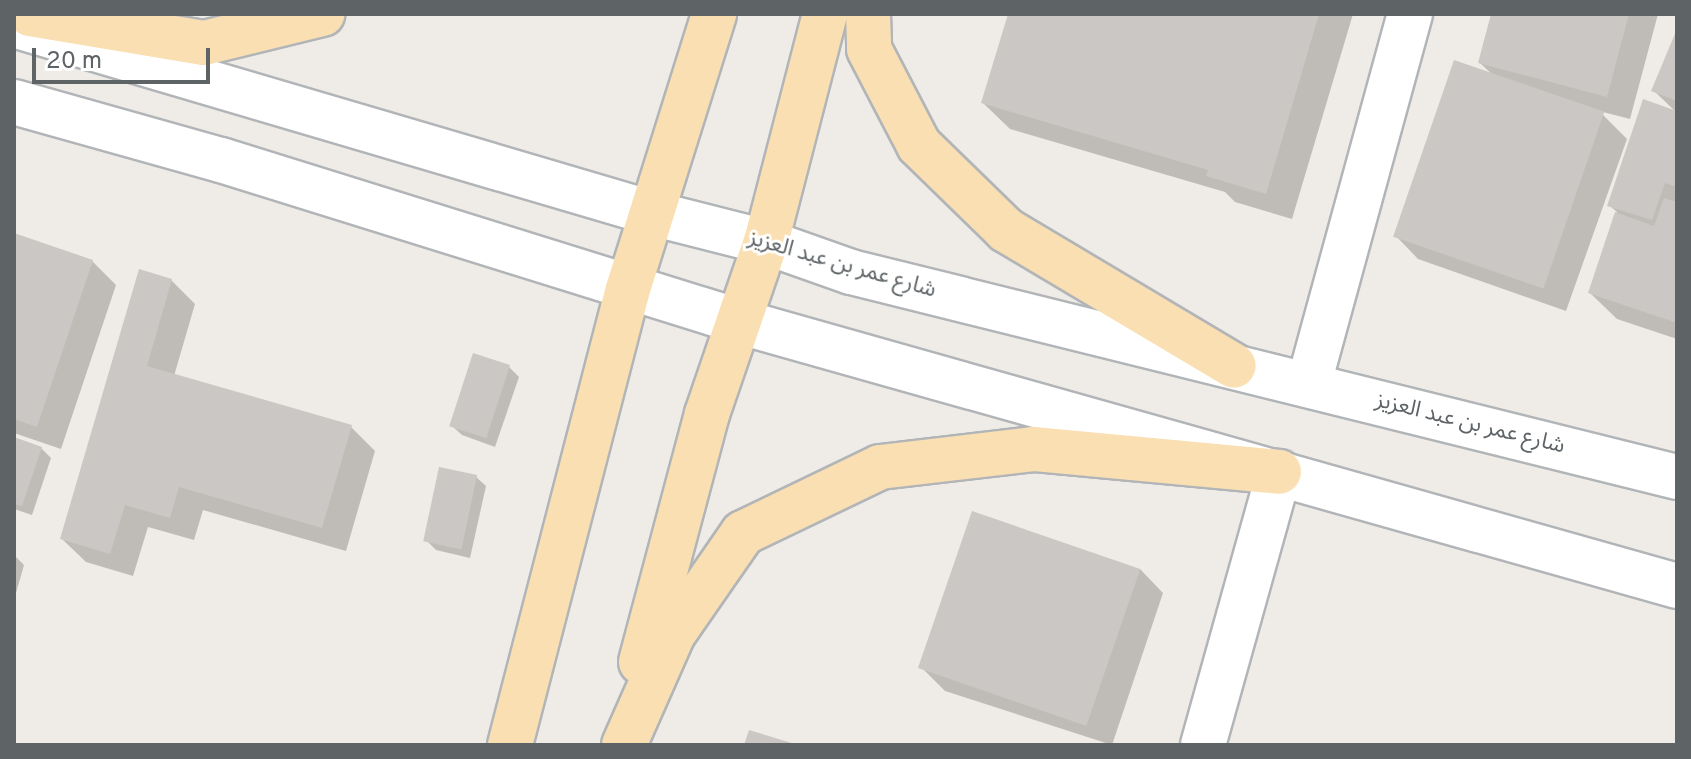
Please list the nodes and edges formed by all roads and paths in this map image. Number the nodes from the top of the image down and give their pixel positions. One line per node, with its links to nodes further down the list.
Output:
1 (30, 14): 2 (main road)
2 (322, 14)
3 (714, 14): 9 (main road)
4 (825, 14): 10 (main road)
5 (868, 14): 13 (main road)
6 (1410, 14): 14 (main road)
7 (14, 25): 9 (main road, شارع عمر بن عبد العزيز)
8 (14, 102): 11 (main road)
9 (655, 214): 10 (main road, شارع عمر بن عبد العزيز); 11 (main road)
10 (766, 242): 12 (main road); 13 (main road, شارع عمر بن عبد العزيز)
11 (628, 289): 12 (main road); 18 (main road)
12 (741, 322): 15 (main road); 19 (main road)
13 (1234, 366): 14 (main road, شارع عمر بن عبد العزيز)
14 (1309, 383): 16 (main road, شارع عمر بن عبد العزيز)
15 (1279, 472): 17 (main road); 19 (main road); 20 (main road)
16 (1677, 477)
17 (1677, 586)
18 (510, 745)
19 (621, 745)
20 (1203, 745)

